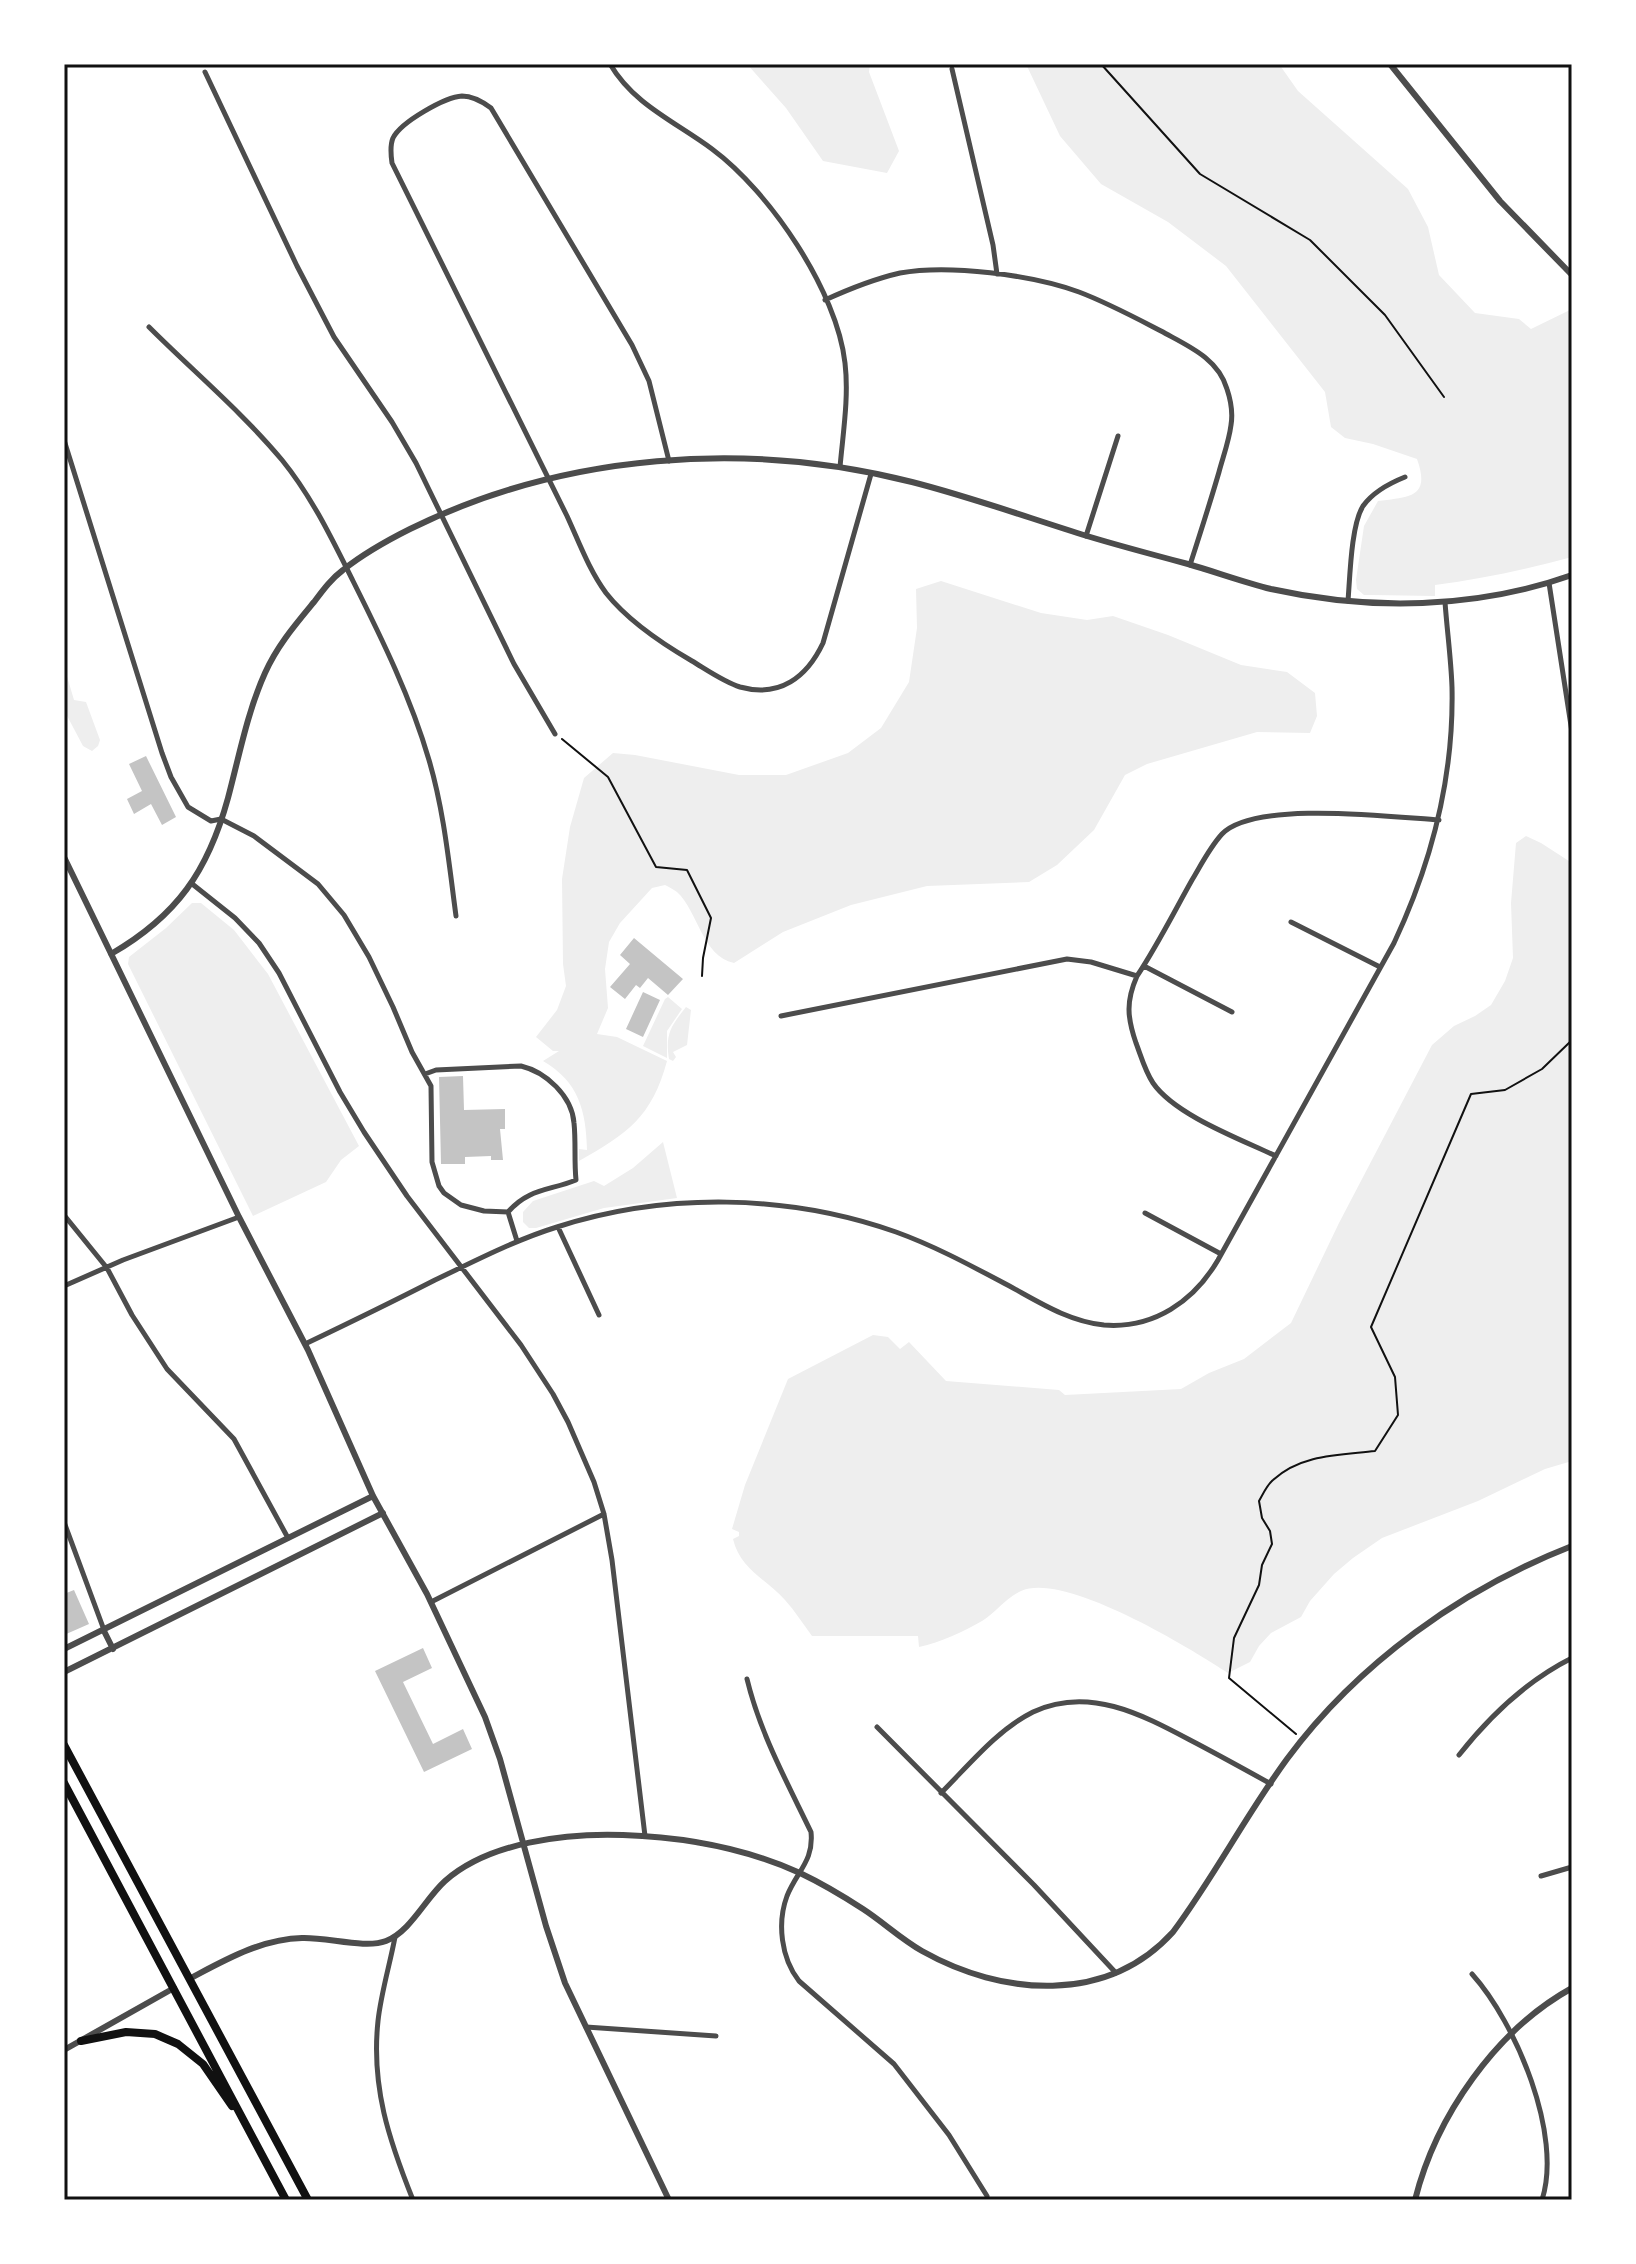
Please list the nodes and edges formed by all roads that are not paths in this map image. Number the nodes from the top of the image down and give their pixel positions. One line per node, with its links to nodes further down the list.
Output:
1 (610, 64): 7 (street)
2 (1390, 64): 6 (street)
3 (952, 69): 5 (street)
4 (205, 72): 16 (street)
5 (997, 274): 7 (street); 18 (street)
6 (1572, 275)
7 (825, 300): 12 (street)
8 (149, 327): 19 (street)
9 (1118, 436): 17 (street)
10 (64, 440): 26 (street)
11 (669, 461): 12 (street); 15 (street); 15 (street)
12 (840, 467): 13 (street)
13 (871, 474): 15 (street); 17 (street)
14 (1405, 477): 22 (street)
15 (548, 479): 16 (street)
16 (441, 515): 19 (street); 25 (street)
17 (1086, 536): 18 (street)
18 (1190, 565): 22 (street)
19 (346, 567): 26 (street); 30 (street)
20 (1572, 575): 21 (street)
21 (1549, 583): 23 (street); 24 (street)
22 (1348, 601): 23 (street)
23 (1445, 602): 27 (street)
24 (1572, 732)
25 (555, 734)
26 (221, 819): 29 (street); 38 (street)
27 (1439, 820): 33 (street); 34 (street)
28 (64, 857): 32 (street)
29 (191, 883): 32 (street); 48 (street)
30 (456, 916)
31 (1291, 922): 34 (street)
32 (111, 954): 43 (street)
33 (1144, 966): 35 (street); 36 (street)
34 (1380, 967): 39 (street)
35 (1137, 976): 37 (street); 39 (street)
36 (1232, 1012)
37 (781, 1016)
38 (425, 1074): 40 (street); 40 (street)
39 (1276, 1156): 46 (street)
40 (508, 1212): 45 (street)
41 (1145, 1213): 46 (street)
42 (64, 1215): 47 (street)
43 (239, 1217): 47 (street); 51 (street)
44 (558, 1227): 45 (street); 46 (street); 50 (street)
45 (517, 1241): 48 (street)
46 (1221, 1254)
47 (107, 1268): 49 (street); 58 (street)
48 (461, 1268): 51 (street); 55 (street)
49 (64, 1286)
50 (599, 1315)
51 (305, 1344): 52 (street)
52 (373, 1496): 53 (street); 54 (street)
53 (341, 1513): 57 (street); 58 (street)
54 (383, 1513): 57 (street); 62 (street)
55 (604, 1514): 62 (street); 76 (street)
56 (64, 1522): 64 (street)
57 (350, 1530): 60 (street)
58 (289, 1539): 60 (street); 61 (street)
59 (1572, 1546): 74 (street)
60 (297, 1557): 63 (street)
61 (172, 1597): 63 (street); 64 (street)
62 (431, 1602): 77 (street)
63 (182, 1614): 66 (street)
64 (104, 1631): 65 (street); 66 (street)
65 (64, 1649)
66 (113, 1649): 68 (street)
67 (1572, 1658): 72 (street)
68 (64, 1672)
69 (747, 1679): 79 (street)
70 (877, 1727): 75 (street)
71 (64, 1745): 84 (highway)
72 (1459, 1755)
73 (64, 1783): 85 (highway)
74 (1271, 1784): 75 (street); 82 (street)
75 (941, 1793): 82 (street)
76 (645, 1836): 77 (street); 79 (street)
77 (524, 1844): 81 (street); 87 (street)
78 (1572, 1867): 80 (street)
79 (800, 1873): 82 (street); 95 (street)
80 (1541, 1876)
81 (395, 1936): 84 (street); 98 (street)
82 (1116, 1974)
83 (1472, 1974): 88 (street)
84 (189, 1979): 85 (highway); 93 (highway)
85 (174, 1988): 90 (street); 92 (highway)
86 (1572, 1988): 88 (street)
87 (585, 2027): 89 (street); 99 (street)
88 (1511, 2032): 100 (street); 101 (street)
89 (716, 2036)
90 (81, 2041): 91 (street); 92 (highway)
91 (64, 2050)
92 (245, 2122): 94 (highway)
93 (271, 2132): 94 (highway); 97 (highway)
94 (255, 2141): 96 (highway)
95 (987, 2196)
96 (286, 2200)
97 (308, 2200)
98 (413, 2200)
99 (669, 2200)
100 (1415, 2200)
101 (1542, 2200)

